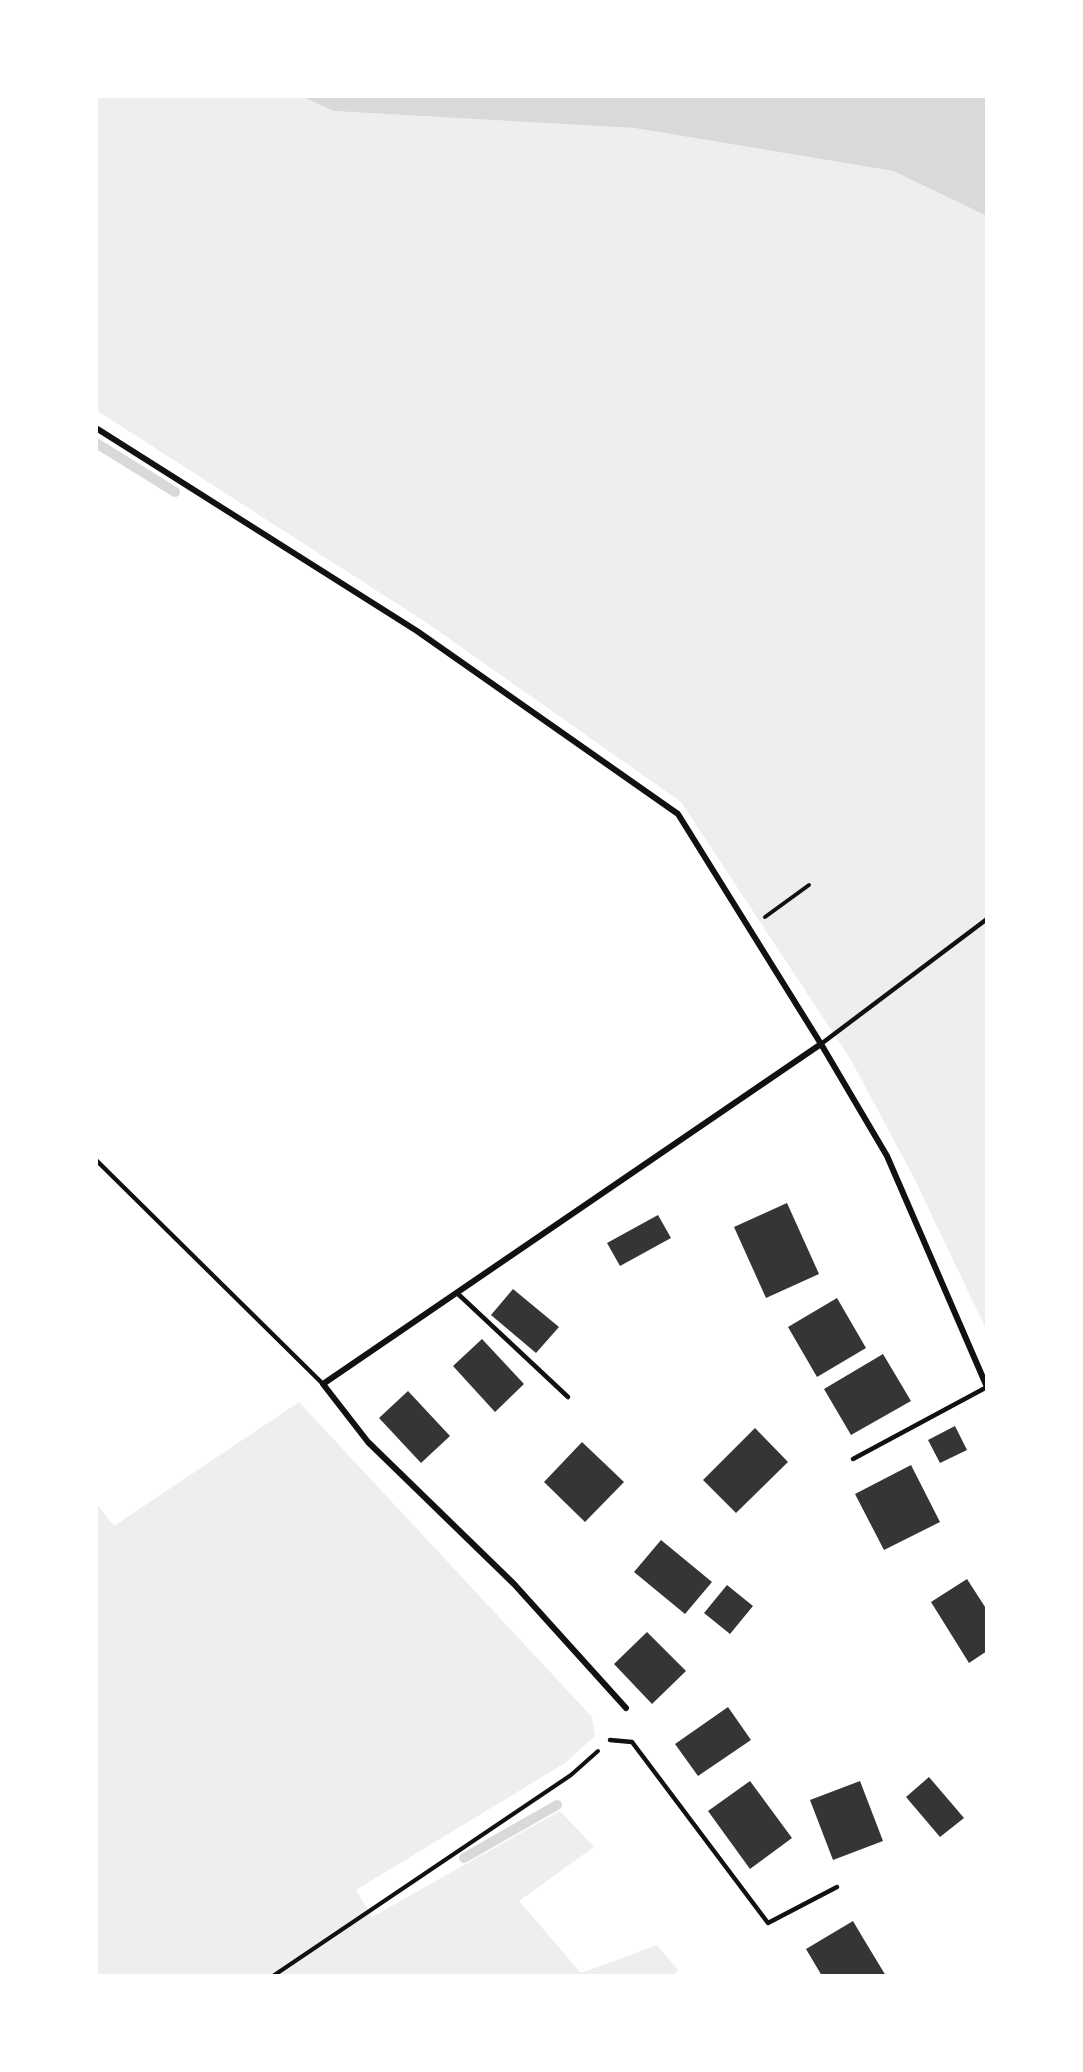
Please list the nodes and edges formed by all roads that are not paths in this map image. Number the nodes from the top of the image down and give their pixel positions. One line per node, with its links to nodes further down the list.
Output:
1 (96, 428): 3 (street)
2 (987, 919): 3 (lane)
3 (821, 1044): 5 (street); 7 (street)
4 (96, 1160): 6 (lane)
5 (457, 1293): 6 (street); 8 (lane)
6 (323, 1384): 10 (street)
7 (987, 1387): 9 (lane)
8 (568, 1397)
9 (853, 1460)
10 (626, 1708)
11 (610, 1740): 12 (lane)
12 (837, 1887)

